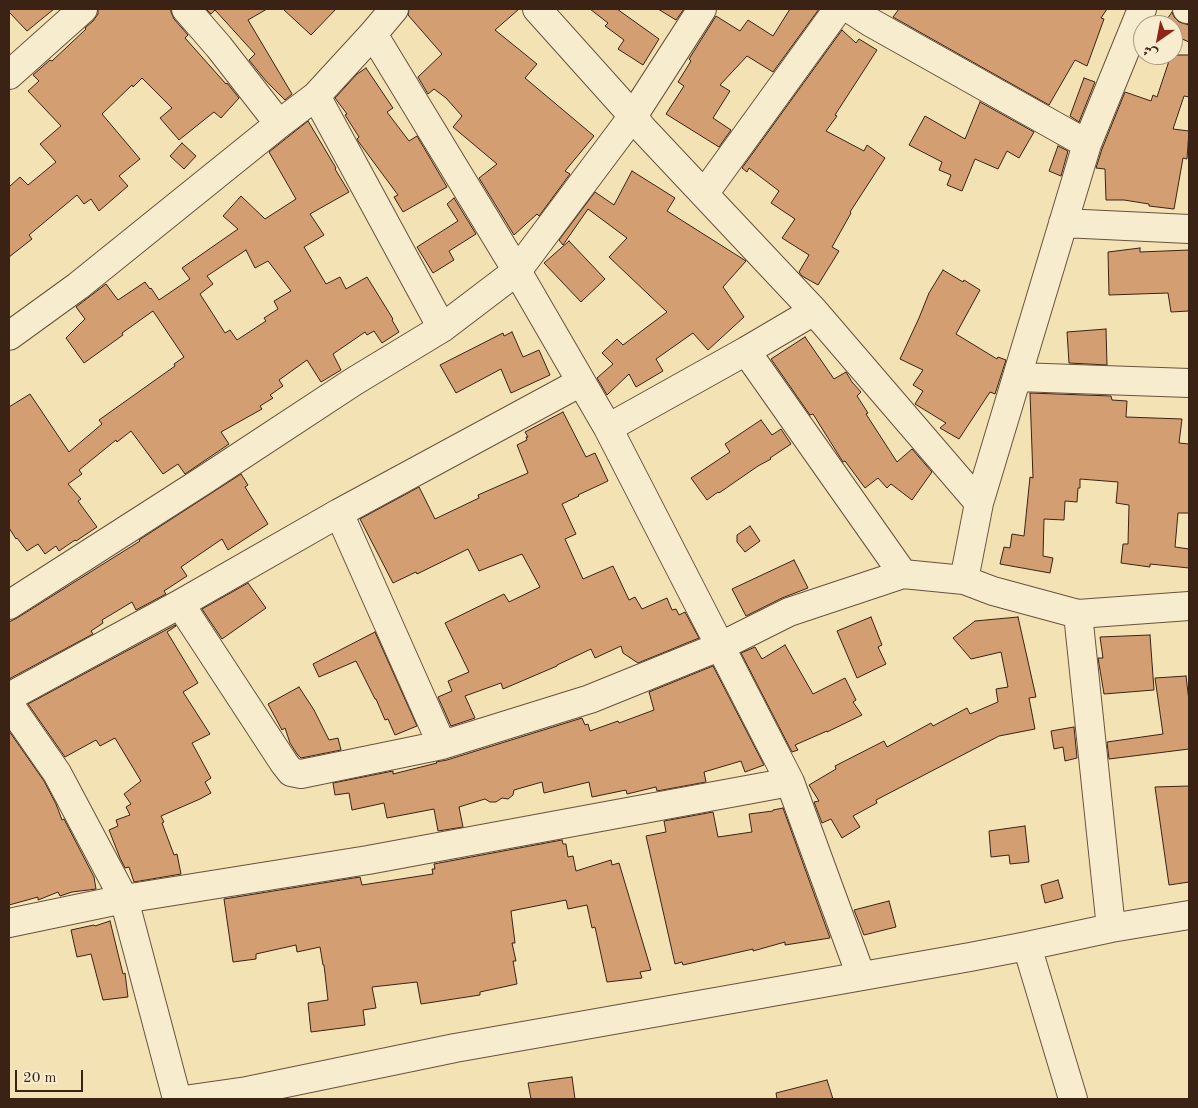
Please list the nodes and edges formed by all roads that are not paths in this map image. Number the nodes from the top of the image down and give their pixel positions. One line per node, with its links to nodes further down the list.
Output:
1 (83, 9): 10 (street)
2 (186, 9): 13 (street)
3 (394, 9): 9 (street)
4 (537, 9): 12 (street)
5 (702, 9): 12 (street)
6 (838, 9): 15 (street)
7 (1142, 9): 14 (street)
8 (866, 13): 14 (street)
9 (373, 34): 11 (street); 18 (street)
10 (9, 75)
11 (316, 96): 13 (street); 20 (street)
12 (633, 116): 15 (street); 18 (street)
13 (280, 124): 21 (street)
14 (1087, 144): 16 (street)
15 (704, 194): 19 (street)
16 (1063, 223): 17 (street); 23 (street)
17 (1189, 229)
18 (517, 271): 20 (street); 24 (street)
19 (814, 311): 22 (street); 27 (street)
20 (442, 328): 32 (street)
21 (9, 336)
22 (746, 351): 26 (street); 29 (street)
23 (1017, 377): 25 (street); 27 (street)
24 (581, 382): 26 (street); 28 (street)
25 (1189, 383)
26 (608, 428): 35 (street)
27 (979, 503): 30 (street)
28 (339, 512): 31 (street); 38 (street)
29 (903, 574): 30 (street); 35 (street)
30 (964, 580): 34 (street)
31 (180, 604): 36 (street); 38 (street)
32 (9, 605)
33 (1189, 606): 34 (street)
34 (1078, 614): 43 (street)
35 (721, 646): 38 (street); 39 (street)
36 (9, 697)
37 (9, 704): 40 (street)
38 (442, 745)
39 (790, 782): 40 (street); 45 (street)
40 (124, 899): 42 (street); 47 (street)
41 (1189, 915): 43 (street)
42 (9, 922)
43 (1111, 928): 44 (street)
44 (1027, 946): 45 (street); 49 (street)
45 (861, 976): 46 (street)
46 (247, 1095): 48 (street)
47 (177, 1099)
48 (191, 1099)
49 (1073, 1099)

